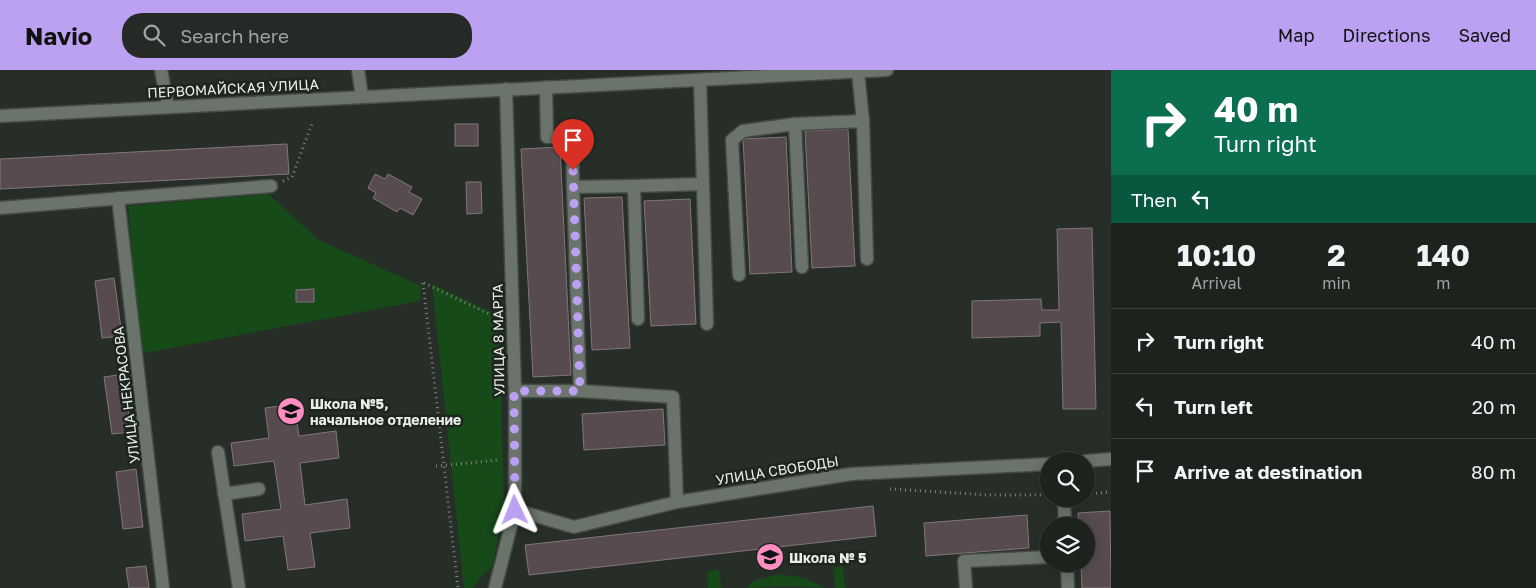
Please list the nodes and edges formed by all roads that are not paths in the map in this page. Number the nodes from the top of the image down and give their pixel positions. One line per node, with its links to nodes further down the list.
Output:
1 (161, 70): 9 (street)
2 (358, 70): 8 (street)
3 (887, 70): 4 (street, ПЕРВОМАЙСКАЯ УЛИЦА)
4 (858, 72): 5 (street, ПЕРВОМАЙСКАЯ УЛИЦА); 11 (street)
5 (700, 80): 6 (street, ПЕРВОМАЙСКАЯ УЛИЦА); 13 (street)
6 (546, 87): 7 (street, ПЕРВОМАЙСКАЯ УЛИЦА); 16 (street)
7 (506, 89): 8 (street, ПЕРВОМАЙСКАЯ УЛИЦА); 24 (street, УЛИЦА 8 МАРТА)
8 (362, 96): 9 (street, ПЕРВОМАЙСКАЯ УЛИЦА)
9 (168, 106): 10 (street, ПЕРВОМАЙСКАЯ УЛИЦА)
10 (0, 116)
11 (863, 121): 12 (street); 19 (street)
12 (795, 124): 20 (street); 21 (street)
13 (703, 184): 15 (street); 23 (street)
14 (271, 186): 17 (street)
15 (634, 186): 16 (street); 22 (street)
16 (573, 188): 25 (street)
17 (118, 198): 18 (street); 36 (street, УЛИЦА НЕКРАСОВА)
18 (0, 208)
19 (868, 259)
20 (802, 266)
21 (739, 275)
22 (638, 319)
23 (708, 324)
24 (514, 391): 25 (street); 33 (street, УЛИЦА 8 МАРТА)
25 (580, 391): 32 (street)
26 (218, 452): 31 (street)
27 (1111, 459): 28 (street)
28 (1095, 460)
29 (1040, 464): 32 (street, УЛИЦА СВОБОДЫ)
30 (259, 489): 31 (street)
31 (224, 494): 37 (street)
32 (677, 502): 33 (street, УЛИЦА СВОБОДЫ)
33 (515, 510): 38 (street, УЛИЦА 8 МАРТА)
34 (1040, 557): 39 (street)
35 (1067, 572): 40 (street)
36 (163, 588)
37 (239, 588)
38 (495, 588)
39 (966, 588)
40 (1068, 588)

